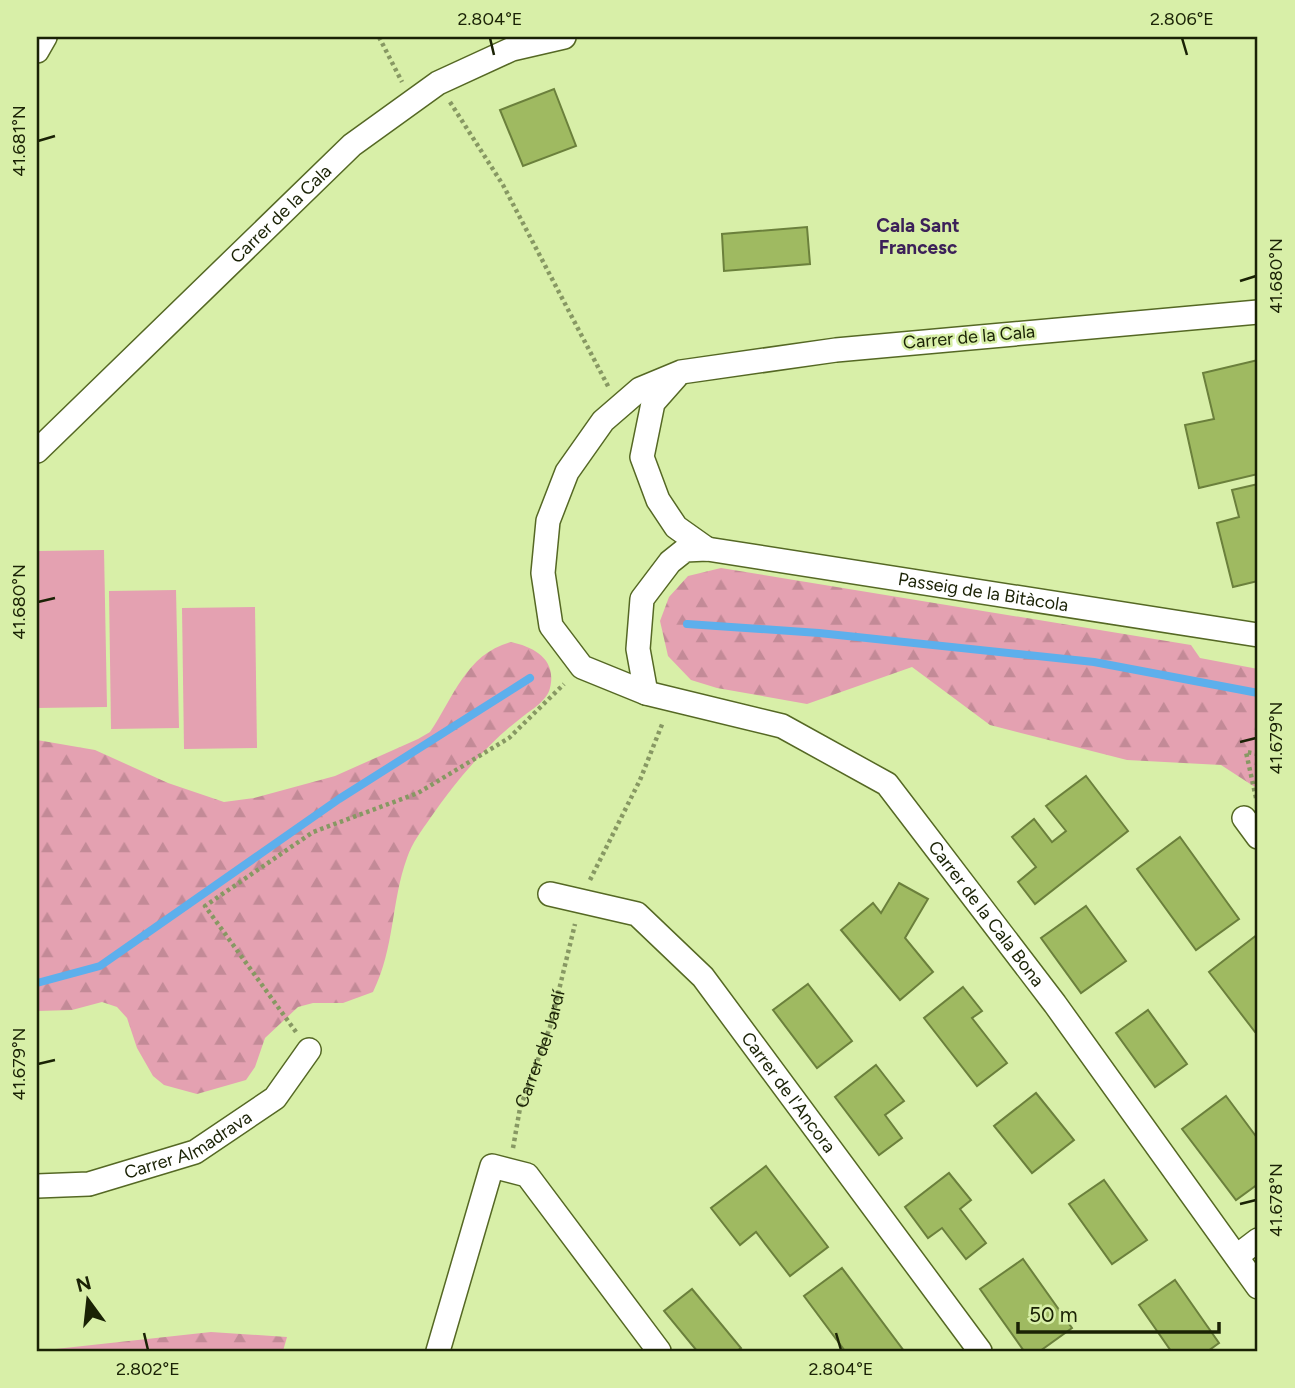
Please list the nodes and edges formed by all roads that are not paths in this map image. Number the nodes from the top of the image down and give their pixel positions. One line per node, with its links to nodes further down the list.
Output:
1 (45, 37): 3 (street)
2 (564, 37): 6 (street, Carrer de la Cala)
3 (37, 51)
4 (1258, 312): 5 (street, Carrer de la Cala)
5 (681, 372): 7 (street); 9 (street, Carrer de la Cala)
6 (37, 451)
7 (707, 549): 8 (street, Passeig de la Bitàcola); 10 (street)
8 (1258, 635)
9 (582, 667): 10 (street, Carrer de la Cala Bona)
10 (646, 693): 17 (street, Carrer de la Cala Bona)
11 (1251, 812): 12 (street)
12 (1258, 837)
13 (550, 894): 21 (street, Carrer de l'Ancora)
14 (309, 1050): 15 (street, Carrer Almadrava)
15 (37, 1186)
16 (1258, 1240): 17 (street)
17 (1237, 1256): 18 (street, Carrer de la Cala Bona)
18 (1258, 1287)
19 (438, 1351): 20 (street)
20 (659, 1351)
21 (980, 1351)

